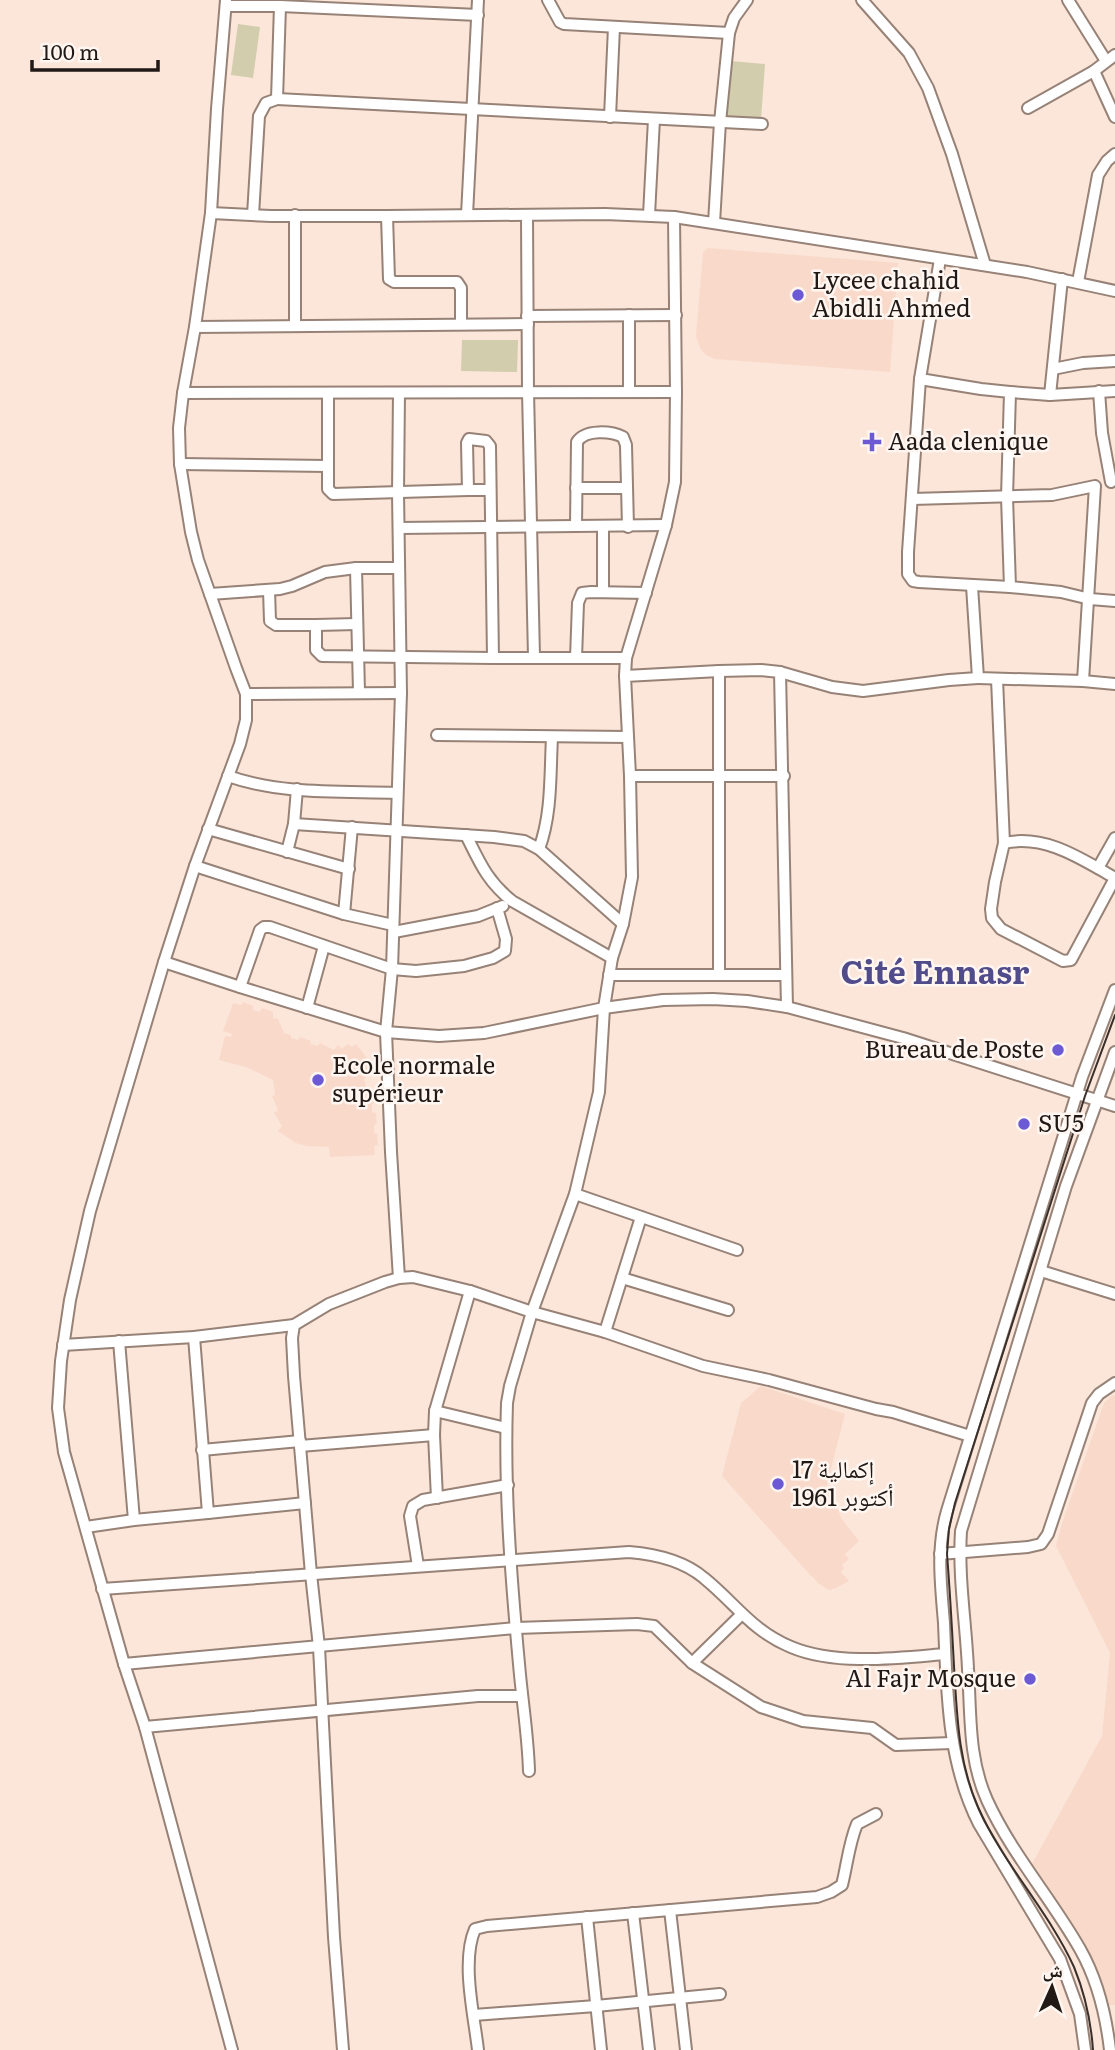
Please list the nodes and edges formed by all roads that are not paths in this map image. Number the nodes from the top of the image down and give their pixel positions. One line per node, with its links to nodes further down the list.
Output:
1 (478, 0): 8 (street)
2 (548, 0): 9 (street)
3 (862, 0): 32 (street)
4 (1068, 0): 11 (street)
5 (745, 1): 10 (street)
6 (226, 3): 7 (street); 22 (street)
7 (280, 6): 8 (street); 13 (street)
8 (478, 15): 15 (street)
9 (614, 27): 10 (street); 16 (street)
10 (729, 33): 19 (street)
11 (1110, 58): 12 (street)
12 (1094, 71): 14 (street); 17 (street)
13 (277, 99): 15 (street); 23 (street)
14 (1028, 108)
15 (473, 110): 16 (street); 25 (street)
16 (610, 117): 18 (street)
17 (1115, 117)
18 (654, 119): 19 (street); 27 (street)
19 (720, 122): 20 (street); 30 (street)
20 (762, 124)
21 (1115, 154): 34 (street)
22 (211, 213): 23 (street); 41 (street)
23 (253, 215): 24 (street)
24 (295, 215): 28 (street); 40 (street)
25 (467, 215): 26 (street); 28 (street)
26 (527, 215): 27 (street); 38 (street)
27 (649, 215): 29 (street)
28 (387, 216): 39 (street)
29 (674, 217): 30 (street); 37 (street)
30 (714, 223): 31 (street)
31 (940, 259): 32 (street); 44 (street)
32 (985, 265): 33 (street)
33 (1062, 279): 34 (street); 43 (street)
34 (1078, 282): 35 (street)
35 (1115, 291)
36 (629, 315): 37 (street); 38 (street); 48 (street)
37 (676, 315): 49 (street)
38 (528, 320): 39 (street); 45 (street)
39 (461, 324): 40 (street)
40 (295, 326): 41 (street)
41 (195, 327): 51 (street)
42 (1115, 361): 43 (street)
43 (1053, 369): 54 (street)
44 (920, 379): 50 (street); 65 (street)
45 (528, 391): 48 (street); 52 (street); 67 (street)
46 (1099, 391): 47 (street); 54 (street); 57 (street)
47 (1115, 391)
48 (629, 392): 49 (street)
49 (676, 392): 66 (street)
50 (1010, 392): 54 (street); 64 (street)
51 (183, 393): 53 (street); 55 (street)
52 (399, 393): 53 (street); 63 (street)
53 (328, 394): 56 (street)
54 (1050, 395)
55 (180, 464): 56 (street); 80 (street)
56 (327, 466): 63 (street)
57 (1113, 481): 58 (street)
58 (1095, 486): 64 (street); 81 (street)
59 (576, 488): 60 (street); 60 (street); 68 (street)
60 (626, 488): 71 (street)
61 (468, 490): 62 (street); 62 (street); 63 (street)
62 (490, 490): 70 (street)
63 (398, 493): 72 (street)
64 (1007, 497): 65 (street); 76 (street)
65 (912, 499): 75 (street)
66 (666, 525): 71 (street); 79 (street)
67 (531, 526): 68 (street); 70 (street); 86 (street)
68 (576, 526): 69 (street)
69 (603, 526): 71 (street); 78 (street)
70 (490, 527): 72 (street); 88 (street)
71 (628, 527)
72 (399, 528): 74 (street)
73 (356, 568): 74 (street); 77 (street); 83 (street)
74 (399, 568): 87 (street)
75 (972, 586): 76 (street); 94 (street)
76 (1010, 587): 81 (street)
77 (270, 590): 80 (street); 84 (street)
78 (603, 592): 79 (street); 89 (street)
79 (646, 593): 90 (street)
80 (210, 594): 100 (street)
81 (1090, 598): 82 (street); 96 (street)
82 (1115, 601)
83 (357, 624): 84 (street); 85 (street)
84 (316, 625): 85 (street)
85 (357, 657): 87 (street); 98 (street)
86 (534, 657): 88 (street); 89 (street)
87 (401, 658): 88 (street); 99 (street)
88 (493, 658)
89 (576, 658): 90 (street)
90 (626, 659): 93 (street)
91 (719, 671): 92 (street); 93 (street); 106 (street)
92 (780, 672): 94 (street); 107 (street)
93 (625, 676): 103 (street)
94 (978, 678): 95 (street)
95 (997, 679): 96 (street); 116 (street)
96 (1083, 681): 97 (street)
97 (1115, 684)
98 (359, 692): 99 (street); 100 (street)
99 (401, 693): 109 (street)
100 (246, 694): 104 (street)
101 (437, 735): 102 (street)
102 (552, 737): 103 (street); 117 (street)
103 (627, 737): 105 (street)
104 (228, 776): 108 (street); 112 (street)
105 (630, 776): 106 (street); 125 (street)
106 (718, 776): 107 (street); 132 (street)
107 (783, 776): 133 (street)
108 (297, 789): 109 (street); 110 (street)
109 (397, 793): 113 (street)
110 (294, 824): 111 (street); 118 (street)
111 (352, 828): 113 (street); 121 (street)
112 (208, 829): 118 (street); 119 (street)
113 (396, 830): 114 (street); 126 (street)
114 (466, 835): 117 (street); 122 (street)
115 (1115, 838): 120 (street)
116 (1004, 843): 120 (street); 120 (street)
117 (539, 849): 125 (street)
118 (287, 852): 121 (street)
119 (195, 866): 124 (street); 129 (street)
120 (1098, 868)
121 (349, 869): 124 (street)
122 (512, 901): 123 (street); 128 (street)
123 (497, 908): 126 (street); 130 (street)
124 (344, 914): 126 (street)
125 (623, 924): 128 (street)
126 (393, 928): 130 (street)
127 (324, 946): 130 (street); 134 (street); 137 (street)
128 (612, 958): 131 (street)
129 (164, 962): 134 (street); 158 (street)
130 (392, 969): 139 (street)
131 (609, 975): 132 (street); 138 (street)
132 (719, 975): 133 (street)
133 (785, 975): 136 (street)
134 (240, 988): 137 (street)
135 (1115, 990): 141 (street)
136 (787, 1007): 138 (street); 141 (street)
137 (307, 1008): 139 (street)
138 (604, 1008): 139 (street); 144 (street)
139 (386, 1032): 148 (street)
140 (1115, 1052): 142 (street)
141 (1077, 1094): 142 (street); 163 (street)
142 (1098, 1100): 143 (street); 147 (street)
143 (1115, 1106)
144 (575, 1194): 145 (street); 153 (street)
145 (641, 1217): 146 (street); 149 (street)
146 (737, 1250)
147 (1041, 1271): 151 (street); 172 (street)
148 (399, 1278): 150 (street); 154 (street)
149 (622, 1278): 152 (street); 155 (street)
150 (470, 1291): 153 (street); 160 (street)
151 (1115, 1294)
152 (728, 1310)
153 (532, 1312): 155 (street); 161 (street)
154 (294, 1325): 156 (street); 164 (street)
155 (605, 1332): 163 (street)
156 (194, 1337): 157 (street); 165 (street)
157 (119, 1341): 158 (street); 170 (street)
158 (63, 1345): 171 (street)
159 (1115, 1383): 172 (street)
160 (435, 1411): 161 (street); 162 (street)
161 (506, 1428): 166 (street)
162 (434, 1435): 164 (street); 167 (street)
163 (970, 1436): 173 (street)
164 (300, 1444): 165 (street); 168 (street)
165 (202, 1450): 169 (street)
166 (508, 1485): 167 (street); 174 (street)
167 (437, 1498): 175 (street)
168 (305, 1503): 169 (street); 176 (street)
169 (208, 1513): 170 (street)
170 (134, 1520): 171 (street)
171 (86, 1527): 177 (street)
172 (960, 1553): 173 (street); 197 (street)
173 (940, 1554): 181 (street)
174 (509, 1559): 175 (street); 178 (street); 179 (street)
175 (418, 1566): 176 (street)
176 (311, 1574): 177 (street); 180 (street)
177 (102, 1588): 183 (street)
178 (741, 1615): 181 (street); 182 (street)
179 (516, 1628): 180 (street); 182 (street); 184 (street)
180 (319, 1647): 183 (street); 185 (street)
181 (945, 1654): 187 (street)
182 (692, 1663): 187 (street)
183 (124, 1664): 186 (street)
184 (522, 1696): 185 (street); 188 (street)
185 (323, 1709): 186 (street); 200 (street)
186 (145, 1727): 199 (street)
187 (952, 1743): 205 (street)
188 (529, 1771)
189 (876, 1814): 190 (street)
190 (670, 1910): 191 (street); 194 (street)
191 (633, 1913): 192 (street); 195 (street)
192 (587, 1917): 196 (street); 198 (street)
193 (720, 1994): 194 (street)
194 (681, 1998): 195 (street); 204 (street)
195 (643, 2001): 196 (street); 203 (street)
196 (596, 2006): 198 (street); 202 (street)
197 (1110, 2014): 206 (street)
198 (474, 2015): 201 (street)
199 (232, 2050)
200 (343, 2050)
201 (478, 2050)
202 (601, 2050)
203 (649, 2050)
204 (686, 2050)
205 (1085, 2050)
206 (1110, 2050)

